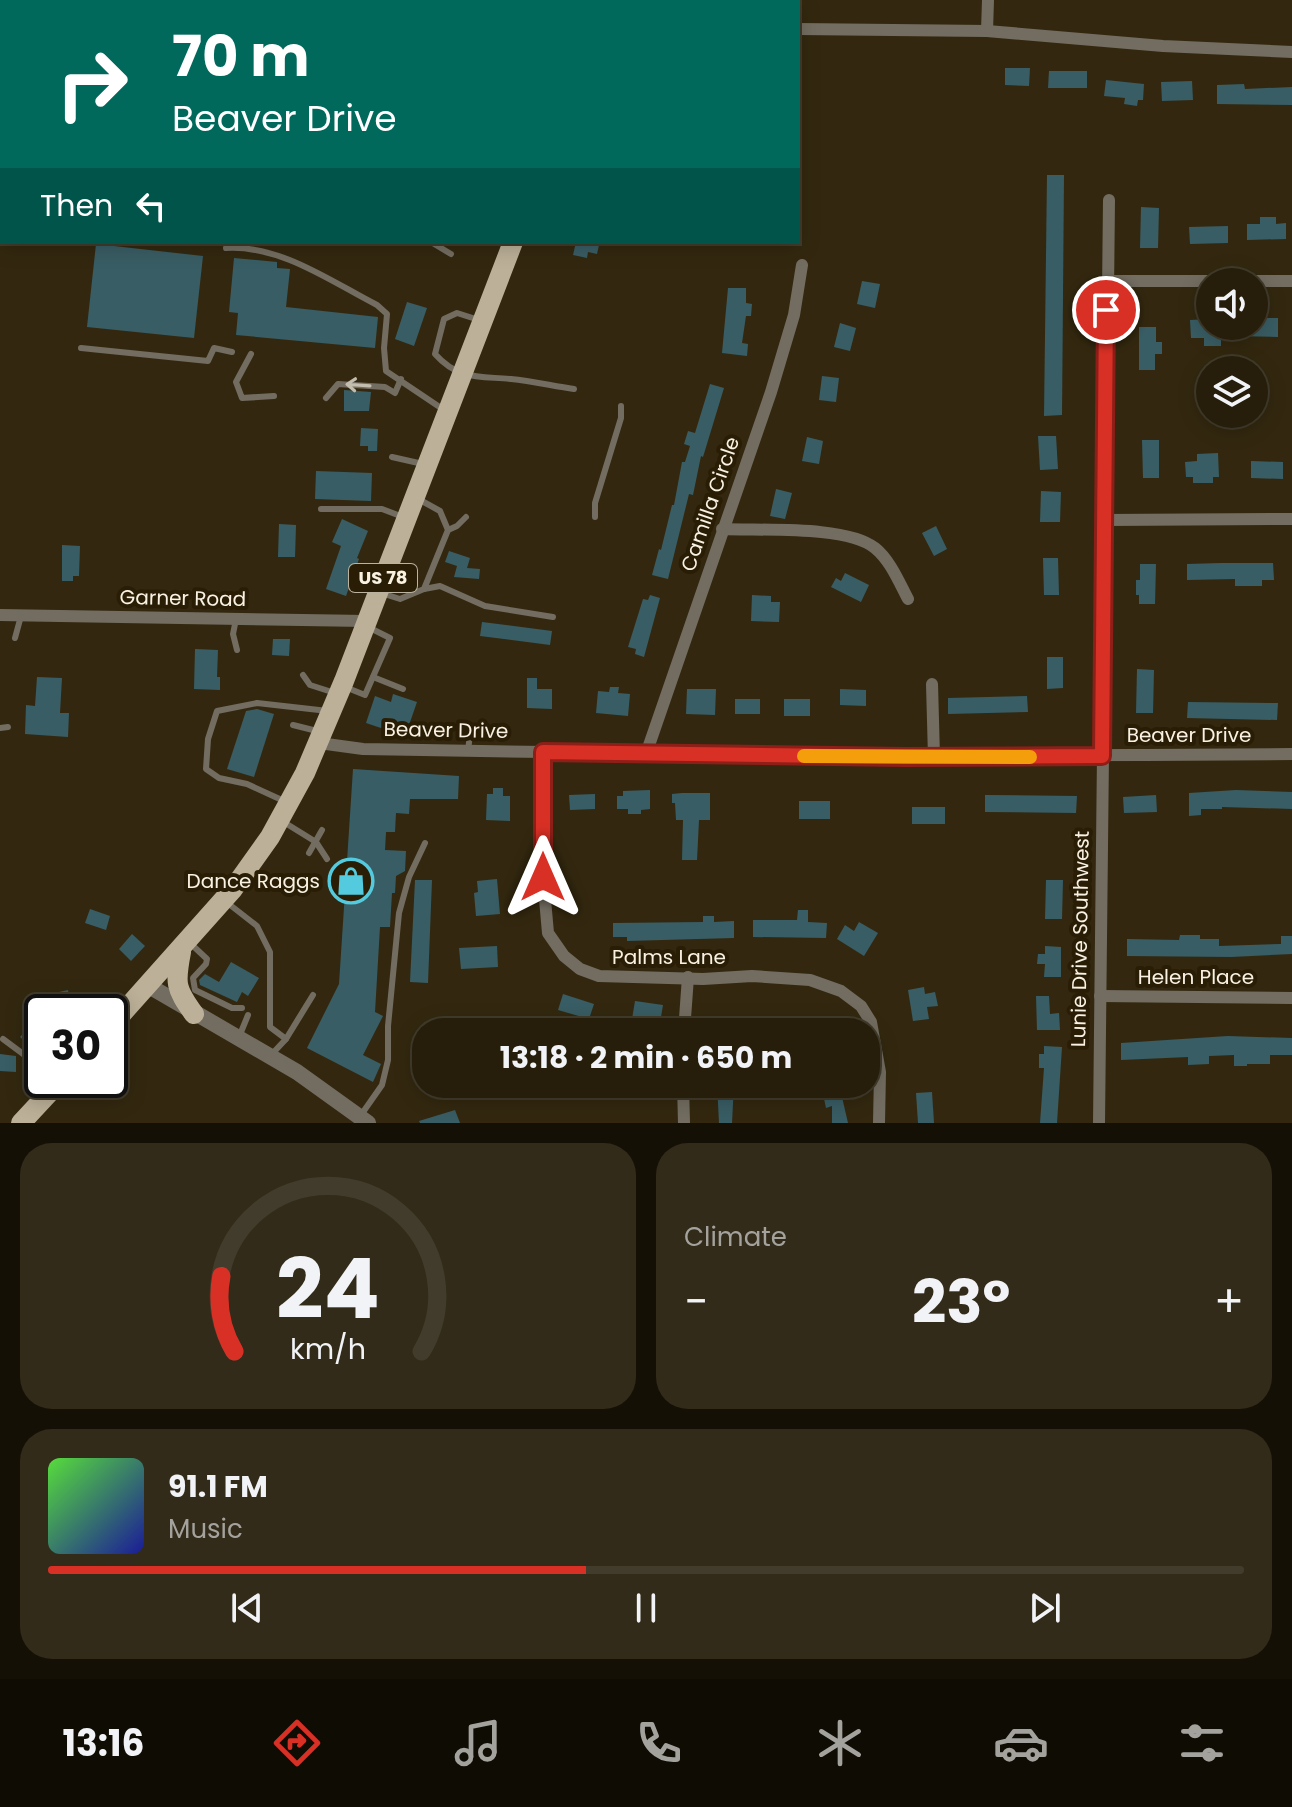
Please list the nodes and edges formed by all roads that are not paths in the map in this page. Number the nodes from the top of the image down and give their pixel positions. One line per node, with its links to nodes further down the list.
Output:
1 (988, 0): 3 (street)
2 (800, 29): 3 (street)
3 (987, 31): 4 (street)
4 (1292, 52)
5 (1109, 200): 11 (street, Lunie Drive Southwest)
6 (434, 244): 9 (lane)
7 (512, 244): 13 (main road, US 78)
8 (226, 248): 18 (lane)
9 (451, 254)
10 (802, 265): 33 (street, Camilla Circle)
11 (1107, 281): 12 (street); 32 (street, Lunie Drive Southwest)
12 (1292, 281)
13 (482, 321): 17 (main road, US 78); 17 (lane)
14 (81, 348): 15 (lane)
15 (232, 352)
16 (251, 354): 20 (lane)
17 (462, 373): 19 (lane); 23 (main road, US 78)
18 (401, 379): 21 (lane, one-way to 21); 23 (lane)
19 (574, 389)
20 (274, 396)
21 (326, 398)
22 (621, 406): 29 (lane)
23 (447, 411): 25 (main road, US 78)
24 (392, 457): 25 (lane)
25 (426, 465): 26 (main road, US 78)
26 (414, 497): 30 (main road, US 78); 34 (lane)
27 (321, 509): 30 (lane)
28 (466, 517): 34 (lane)
29 (595, 517)
30 (406, 518): 36 (main road, US 78)
31 (1292, 519): 32 (street)
32 (1105, 520): 60 (street, Lunie Drive Southwest)
33 (722, 529): 37 (street); 58 (street, Camilla Circle)
34 (448, 530): 35 (lane)
35 (424, 589): 36 (lane); 40 (lane)
36 (378, 592): 42 (main road, US 78)
37 (908, 599)
38 (0, 615): 39 (street, Garner Road)
39 (21, 616): 41 (street, Garner Road); 43 (lane)
40 (553, 617)
41 (236, 619): 42 (street, Garner Road); 44 (lane)
42 (366, 623): 45 (main road, US 78); 46 (lane)
43 (15, 638)
44 (237, 650)
45 (352, 659): 46 (lane); 50 (main road, US 78)
46 (374, 673): 49 (lane); 50 (lane)
47 (303, 675): 50 (lane)
48 (932, 684): 61 (street)
49 (403, 689)
50 (337, 697): 55 (main road, US 78); 62 (lane)
51 (293, 725): 55 (lane)
52 (8, 727): 53 (lane)
53 (0, 728)
54 (470, 734): 56 (lane)
55 (321, 738): 56 (street, Beaver Drive); 62 (main road, US 78)
56 (468, 751): 57 (street, Beaver Drive)
57 (543, 752): 58 (street, Beaver Drive); 70 (street, Palms Lane)
58 (646, 754): 61 (street, Beaver Drive)
59 (1292, 754): 60 (street, Beaver Drive)
60 (1102, 756): 61 (street, Beaver Drive); 73 (street, Lunie Drive Southwest)
61 (934, 757)
62 (284, 812): 64 (lane); 68 (main road, US 78)
63 (322, 830): 64 (lane)
64 (316, 842): 66 (lane); 67 (lane)
65 (425, 843): 87 (lane)
66 (309, 853)
67 (327, 859)
68 (224, 900): 69 (main road, US 78); 82 (lane)
69 (185, 946): 71 (main road, US 78); 76 (lane); 77 (main road)
70 (688, 977): 79 (street); 90 (street, Palms Lane)
71 (149, 986): 75 (main road, US 78); 77 (street)
72 (313, 995): 82 (lane)
73 (1100, 996): 74 (street, Helen Place); 91 (street, Lunie Drive Southwest)
74 (1292, 998)
75 (128, 1008)
76 (242, 1008)
77 (194, 1014): 81 (street)
78 (248, 1015): 81 (lane)
79 (685, 1018)
80 (3, 1039): 83 (lane)
81 (239, 1039): 84 (street)
82 (286, 1039): 84 (lane)
83 (24, 1055)
84 (269, 1056): 87 (street)
85 (44, 1098): 88 (main road)
86 (683, 1098): 89 (street)
87 (361, 1121)
88 (22, 1123)
89 (684, 1123)
90 (879, 1123)
91 (1099, 1123)

